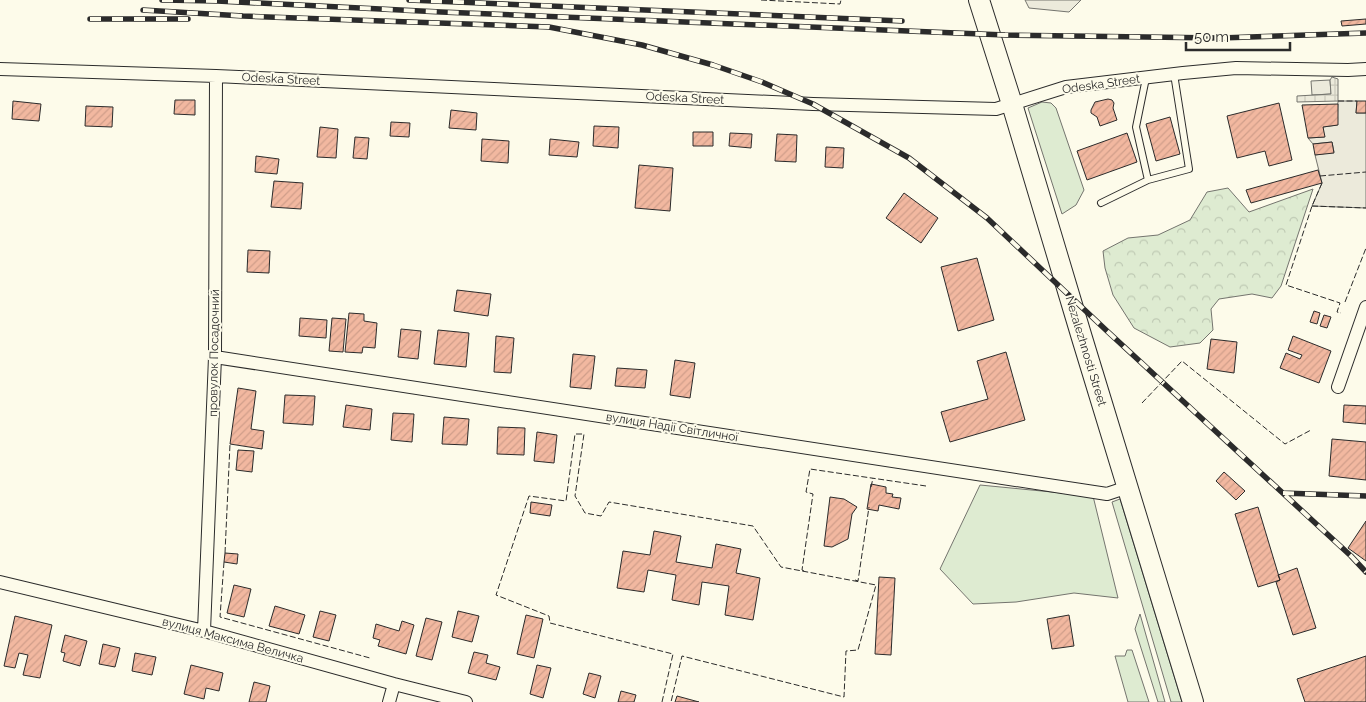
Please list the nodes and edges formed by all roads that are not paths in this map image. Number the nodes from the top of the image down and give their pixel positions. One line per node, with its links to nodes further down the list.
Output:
1 (979, 0): 7 (main road, Nezalezhnosti Street)
2 (1366, 69): 4 (street, Odeska Street)
3 (0, 70): 5 (street, Odeska Street)
4 (1174, 74): 6 (street, Odeska Street); 8 (lane)
5 (216, 76): 7 (street, Odeska Street); 11 (street, провулок Посадочний)
6 (1146, 78): 7 (street, Odeska Street); 8 (lane)
7 (1012, 104): 13 (main road, Nezalezhnosti Street)
8 (1148, 180): 9 (lane)
9 (1100, 203)
10 (1366, 307): 12 (street)
11 (215, 357): 13 (street, вулиця Надії Світличної); 15 (street, провулок Посадочний)
12 (1338, 387)
13 (1128, 487): 19 (main road, Nezalezhnosti Street)
14 (0, 582): 15 (street, вулиця Максима Величка)
15 (204, 631): 16 (street, вулиця Максима Величка)
16 (394, 684): 17 (street); 18 (street, вулиця Максима Величка)
17 (389, 702)
18 (466, 702)
19 (1194, 702)

